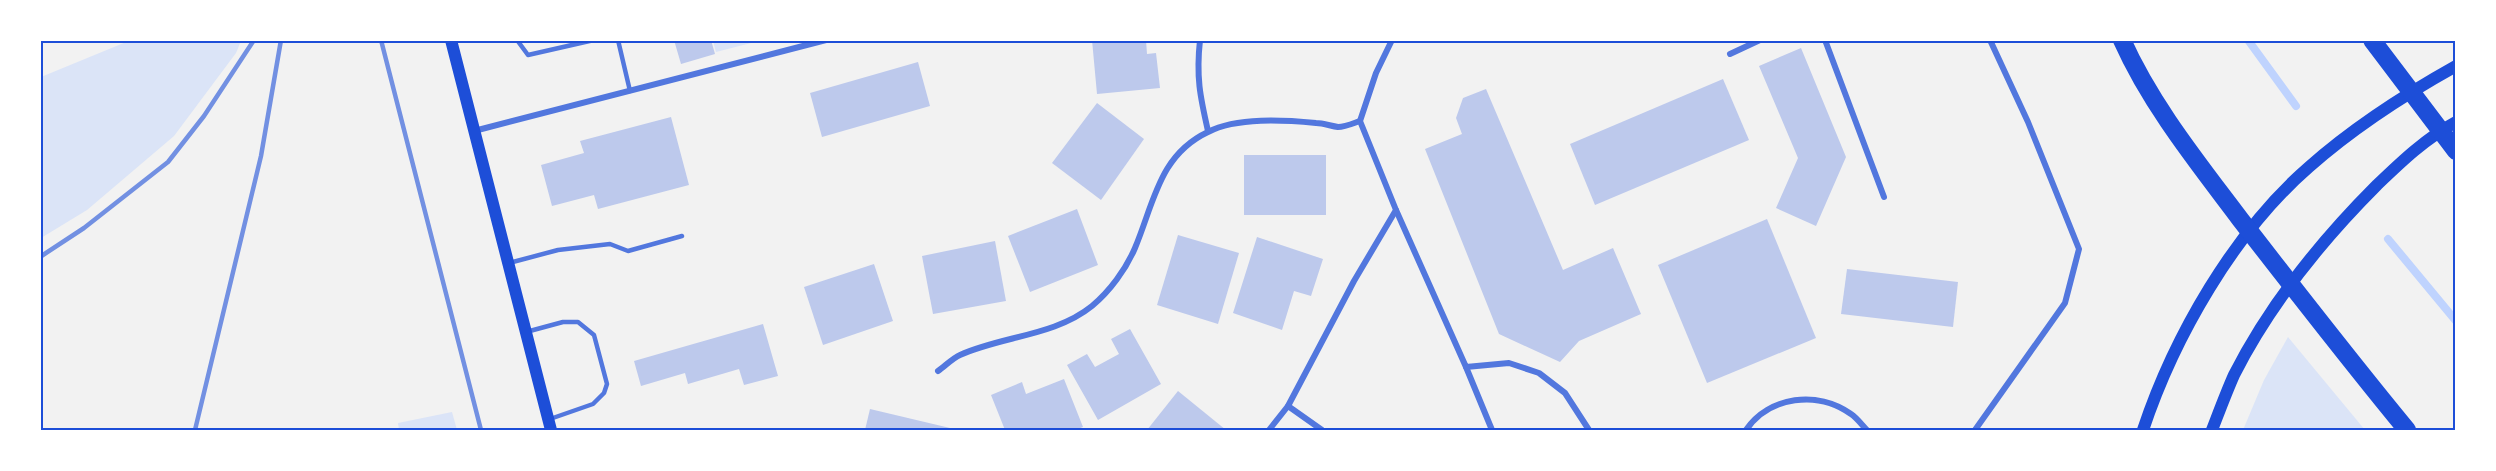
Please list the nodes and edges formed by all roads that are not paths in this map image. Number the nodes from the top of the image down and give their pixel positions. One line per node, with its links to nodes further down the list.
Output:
1 (451, 40): 19 (main road)
2 (517, 40): 3 (lane)
3 (594, 40)
4 (618, 40): 15 (lane)
5 (826, 40): 15 (street)
6 (1200, 40): 20 (street)
7 (1392, 40): 17 (street)
8 (1760, 40): 13 (street)
9 (1825, 40): 22 (street)
10 (1990, 40): 38 (street)
11 (2122, 40): 41 (highway)
12 (2372, 40): 16 (highway)
13 (1730, 54)
14 (2456, 66): 16 (main road)
15 (630, 91): 19 (street)
16 (2411, 93): 18 (highway); 39 (main road)
17 (1360, 121): 20 (street); 23 (street)
18 (2448, 126): 21 (highway); 40 (main road)
19 (474, 131): 25 (main road)
20 (1208, 131): 28 (street)
21 (2456, 151)
22 (1884, 197)
23 (1396, 210): 27 (street); 29 (street)
24 (682, 236): 25 (lane)
25 (509, 263): 26 (main road)
26 (526, 332): 30 (main road); 30 (lane)
27 (1466, 367): 31 (street); 34 (street)
28 (938, 371)
29 (1288, 406): 32 (street); 33 (street)
30 (550, 425)
31 (1588, 429): 35 (street)
32 (1269, 430)
33 (1322, 430)
34 (1492, 430)
35 (1577, 430)
36 (1746, 430): 37 (street)
37 (1868, 430)
38 (1975, 430)
39 (2143, 430)
40 (2212, 430)
41 (2407, 430)

